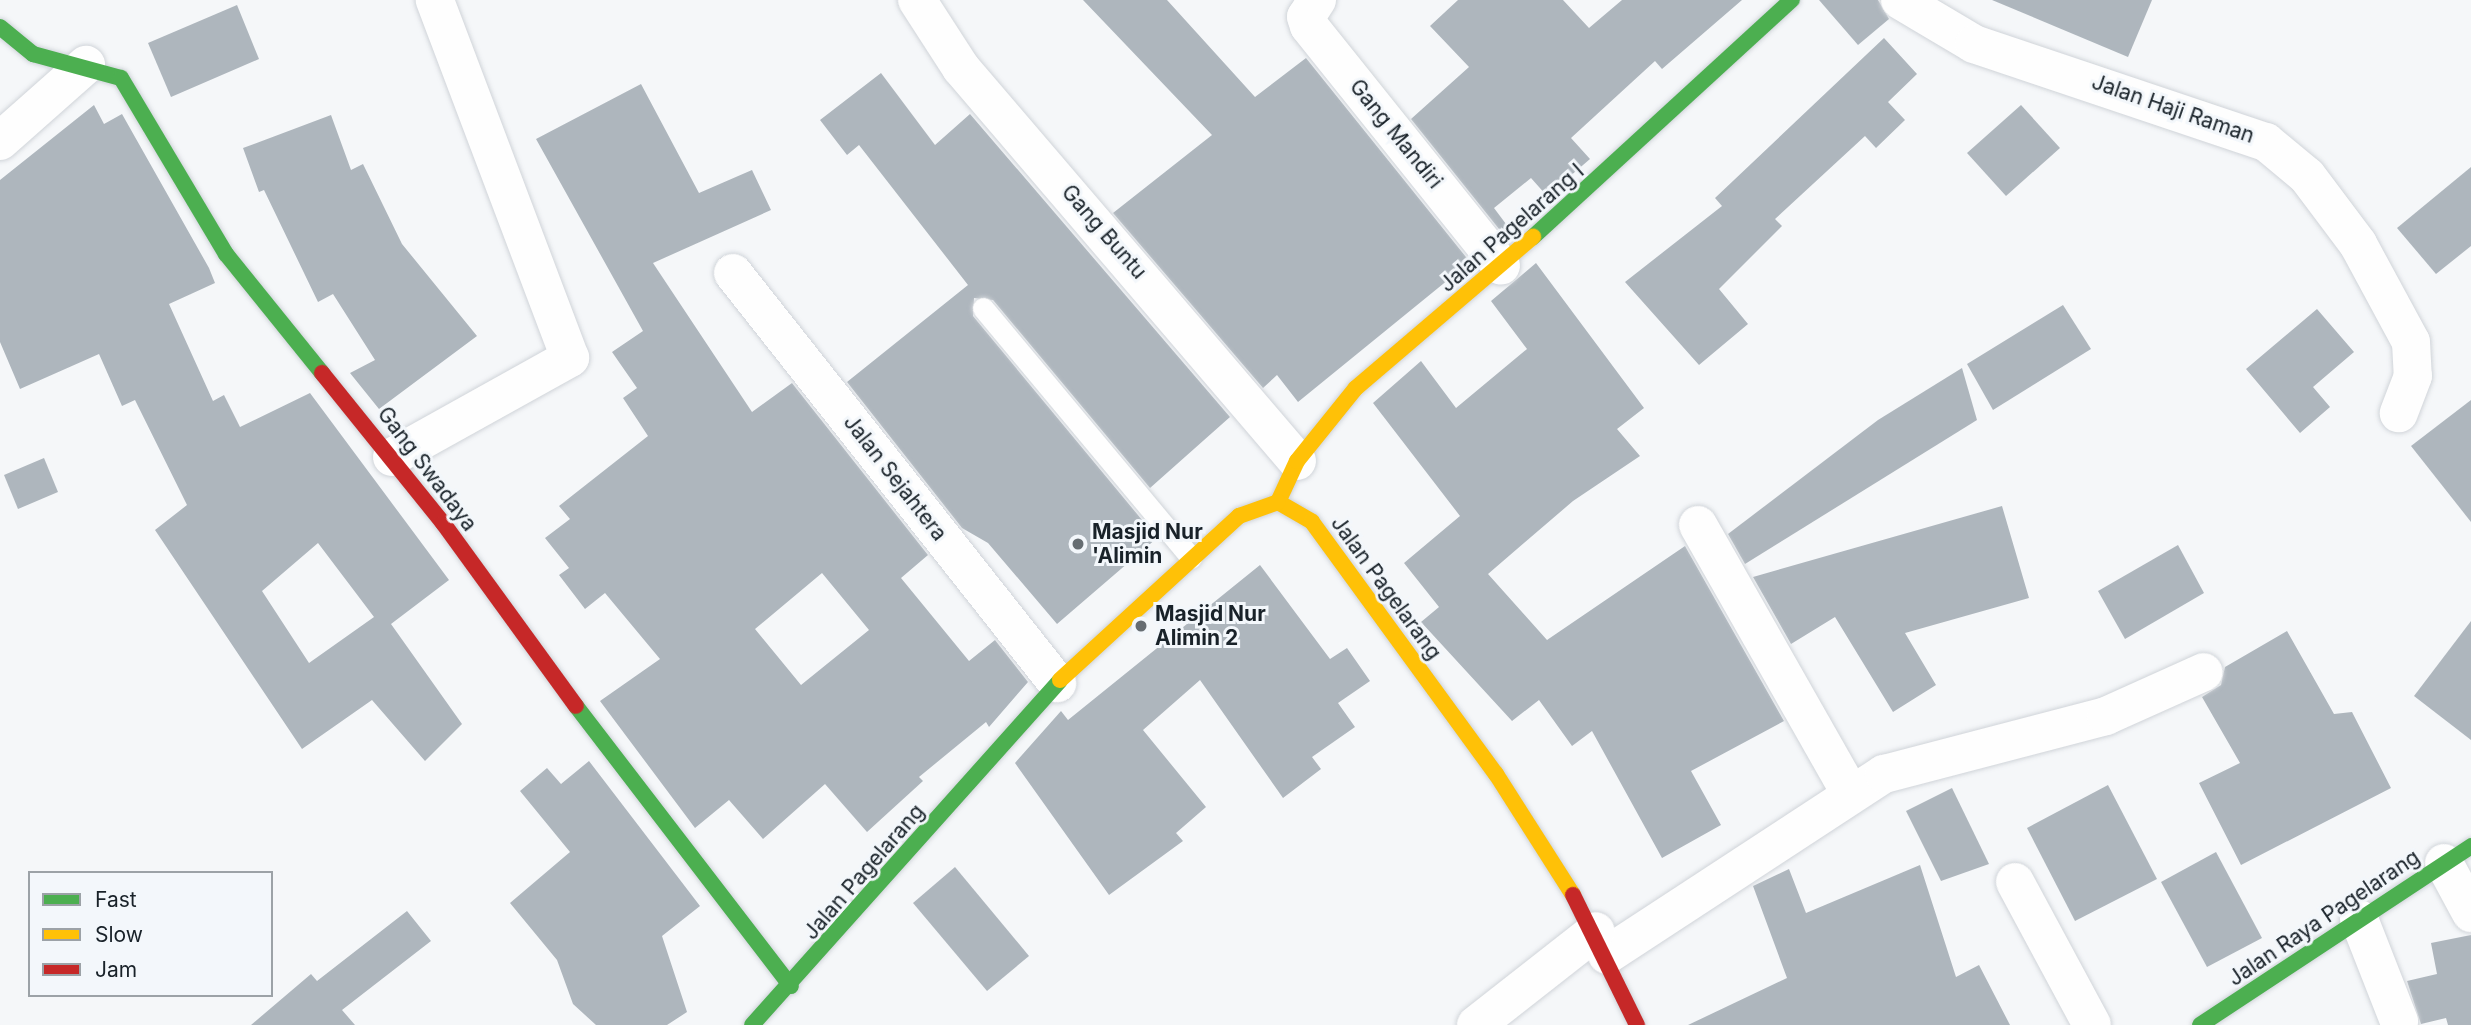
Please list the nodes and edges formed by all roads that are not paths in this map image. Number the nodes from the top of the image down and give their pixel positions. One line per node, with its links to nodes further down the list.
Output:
1 (435, 0): 13 (street)
2 (917, 0): 14 (street, Gang Buntu)
3 (1317, 0): 9 (street, Gang Mandiri)
4 (1793, 0): 9 (street, Jalan Pagelarang I)
5 (1900, 0): 12 (street, Jalan Haji Raman)
6 (0, 27): 7 (street, Gang Swadaya)
7 (86, 65): 8 (street); 13 (street, Gang Swadaya)
8 (0, 141)
9 (1501, 266): 14 (street, Jalan Pagelarang I)
10 (733, 273): 19 (street, Jalan Sejahtera)
11 (983, 308): 17 (lane)
12 (2399, 413)
13 (392, 457): 26 (street, Gang Swadaya)
14 (1297, 461): 15 (street, Jalan Pagelarang I)
15 (1278, 502): 17 (street, Jalan Pagelarang); 25 (street, Jalan Pagelarang)
16 (1698, 525): 20 (street)
17 (1191, 558): 19 (street, Jalan Pagelarang)
18 (2204, 672): 20 (street)
19 (1057, 683): 26 (street, Jalan Pagelarang)
20 (1850, 793): 25 (street)
21 (2457, 854): 23 (street); 24 (street, Jalan Raya Pagelarang)
22 (2015, 882): 31 (street)
23 (2471, 913)
24 (2359, 919): 27 (street); 32 (street, Jalan Raya Pagelarang)
25 (1602, 943): 29 (street); 30 (street, Jalan Pagelarang)
26 (791, 986): 28 (street, Jalan Pagelarang)
27 (2399, 1021)
28 (752, 1025)
29 (1476, 1025)
30 (1637, 1025)
31 (2092, 1025)
32 (2200, 1025)

